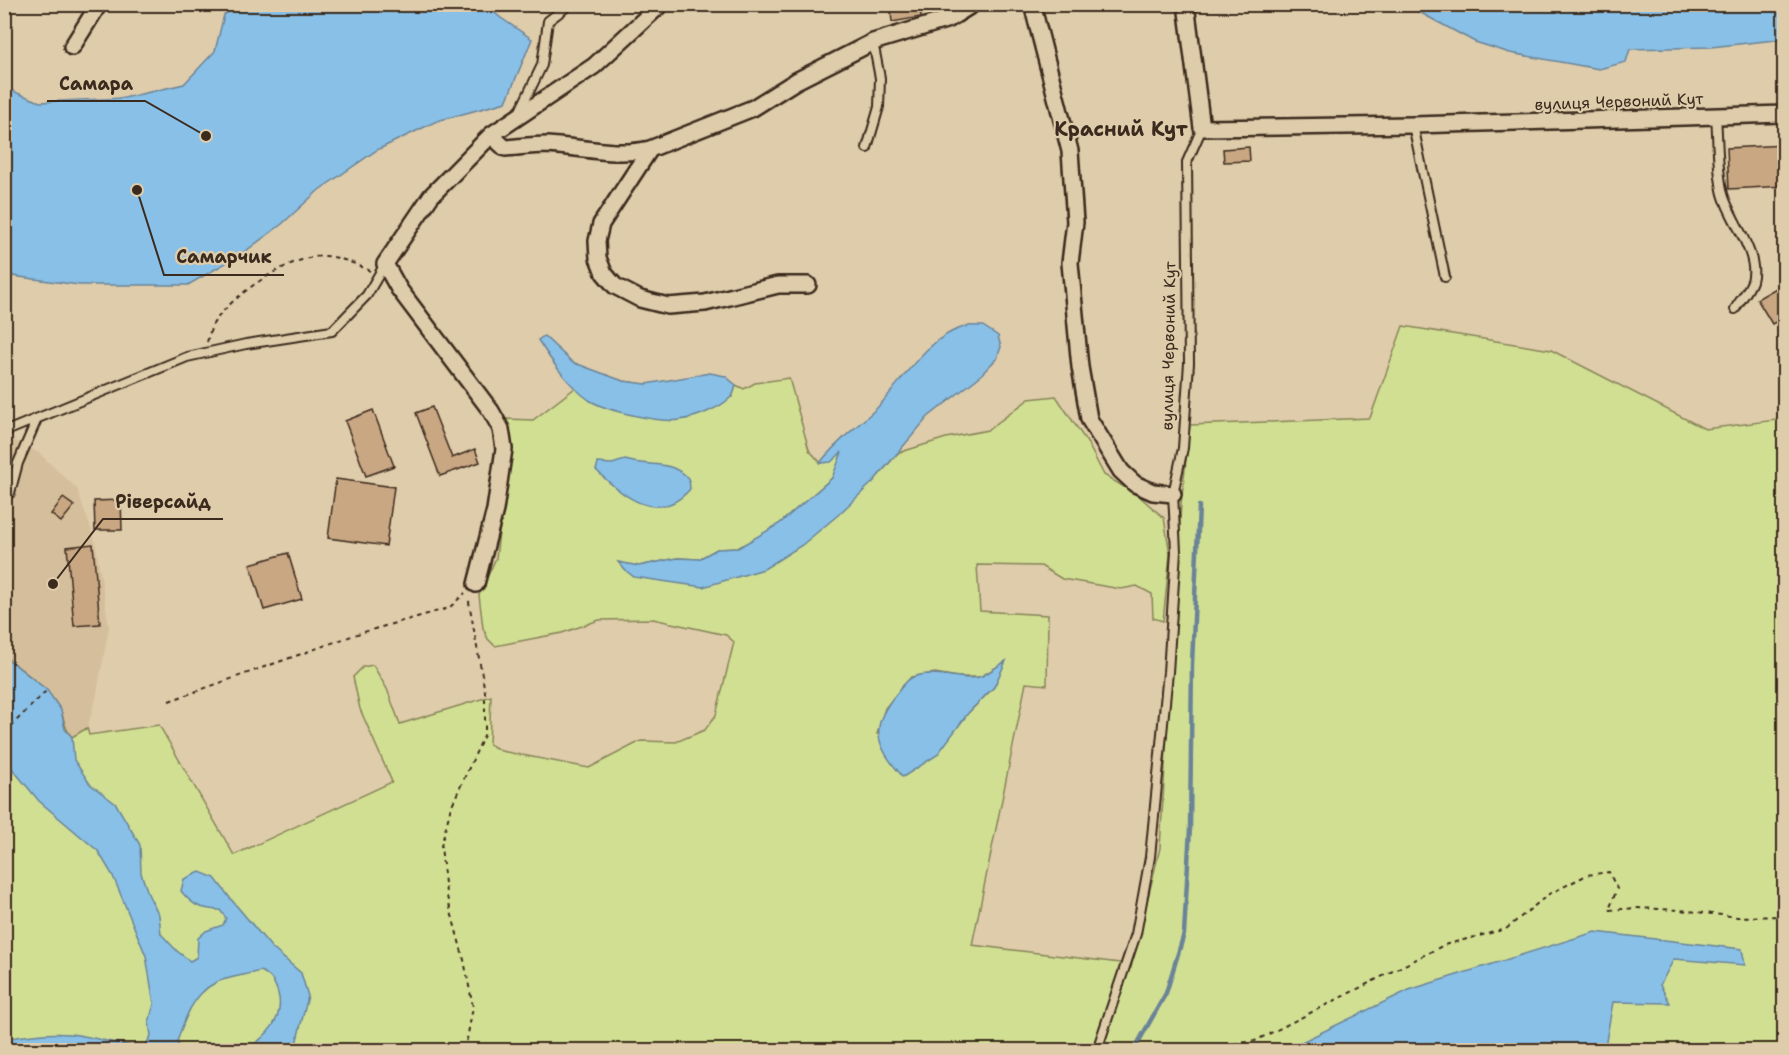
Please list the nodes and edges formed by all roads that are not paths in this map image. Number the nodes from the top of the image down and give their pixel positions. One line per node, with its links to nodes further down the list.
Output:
1 (99, 4): 8 (street)
2 (570, 4): 11 (lane)
3 (661, 4): 11 (street)
4 (973, 4): 7 (street)
5 (1032, 4): 24 (street)
6 (1186, 4): 13 (street, вулиця Червоний Кут)
7 (873, 42): 15 (lane); 16 (street)
8 (72, 47)
9 (1785, 114): 10 (street, вулиця Червоний Кут)
10 (1716, 116): 12 (street, вулиця Червоний Кут); 20 (lane)
11 (518, 117): 14 (street)
12 (1413, 125): 13 (street, вулиця Червоний Кут); 18 (lane)
13 (1202, 128): 24 (lane, вулиця Червоний Кут)
14 (491, 135): 16 (street); 17 (street)
15 (867, 148)
16 (650, 149): 19 (street)
17 (382, 270): 21 (lane); 25 (street)
18 (1445, 277)
19 (808, 285)
20 (1735, 309)
21 (38, 419): 22 (lane); 23 (lane)
22 (4, 432)
23 (10, 493)
24 (1173, 494): 26 (lane, вулиця Червоний Кут)
25 (476, 584)
26 (1097, 1050)

